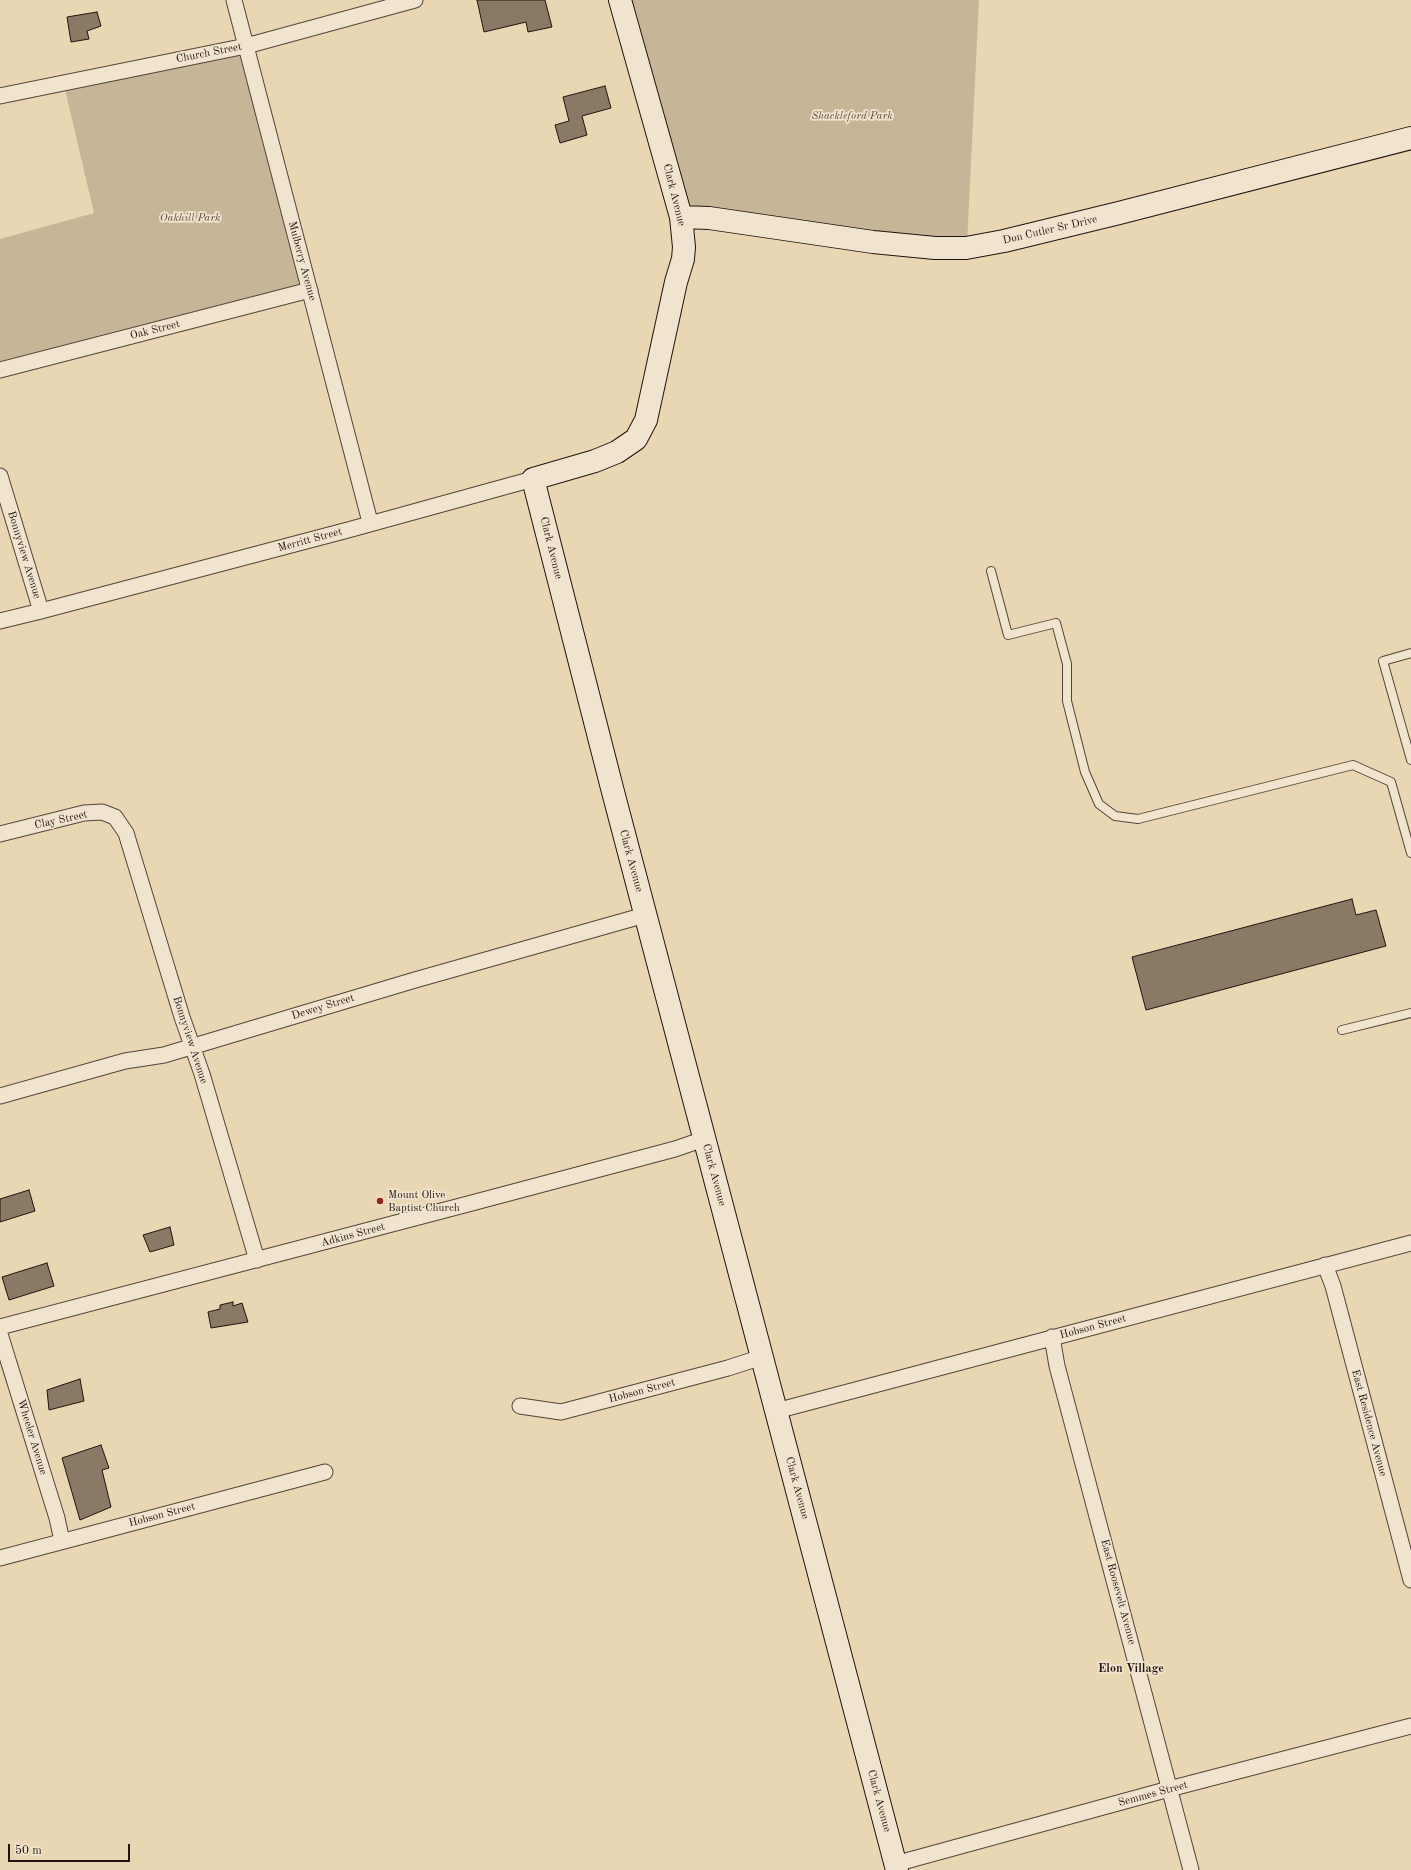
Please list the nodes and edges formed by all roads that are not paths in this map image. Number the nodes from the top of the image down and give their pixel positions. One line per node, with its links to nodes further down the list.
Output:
1 (234, 0): 4 (street, Mulberry Avenue)
2 (415, 0): 4 (street, Church Street)
3 (620, 0): 7 (street, Clark Avenue)
4 (246, 46): 5 (street, Church Street); 8 (street, Mulberry Avenue)
5 (0, 96)
6 (1411, 138): 7 (street, Don Cutler Sr Drive)
7 (681, 217): 10 (street, Clark Avenue)
8 (310, 290): 9 (street, Oak Street); 13 (street, Mulberry Avenue)
9 (0, 370)
10 (617, 452): 12 (street, Merritt Street)
11 (0, 476): 15 (street, Bonnyview Avenue)
12 (533, 479): 13 (street, Merritt Street); 22 (street, Clark Avenue)
13 (370, 522): 15 (street, Merritt Street)
14 (991, 571): 21 (lane)
15 (41, 612): 16 (street, Merritt Street)
16 (0, 621)
17 (1411, 653): 18 (lane)
18 (1411, 760)
19 (118, 822): 20 (street, Clay Street); 25 (street, Bonnyview Avenue)
20 (0, 834)
21 (1411, 853)
22 (645, 915): 25 (street, Dewey Street); 27 (street, Clark Avenue)
23 (1411, 1013): 24 (lane)
24 (1342, 1030)
25 (193, 1047): 26 (street, Dewey Street); 29 (street, Bonnyview Avenue)
26 (0, 1096)
27 (704, 1139): 29 (street, Adkins Street); 34 (street, Clark Avenue)
28 (1411, 1243): 30 (street, Hobson Street)
29 (257, 1260): 31 (street, Adkins Street)
30 (1325, 1265): 33 (street, Hobson Street); 40 (street, East Residence Avenue)
31 (0, 1327)
32 (0, 1334): 38 (street, Wheeler Avenue)
33 (1052, 1337): 36 (street, Hobson Street); 42 (street, East Roosevelt Avenue)
34 (762, 1357): 35 (street, Hobson Street); 36 (street, Clark Avenue)
35 (520, 1406)
36 (776, 1411): 43 (street, Clark Avenue)
37 (324, 1472): 38 (street, Hobson Street)
38 (62, 1541): 39 (street, Hobson Street)
39 (0, 1558)
40 (1411, 1580)
41 (1411, 1726): 42 (street, Semmes Street)
42 (1169, 1789): 43 (street, Semmes Street); 44 (street, East Roosevelt Avenue)
43 (896, 1867)
44 (1191, 1870)

